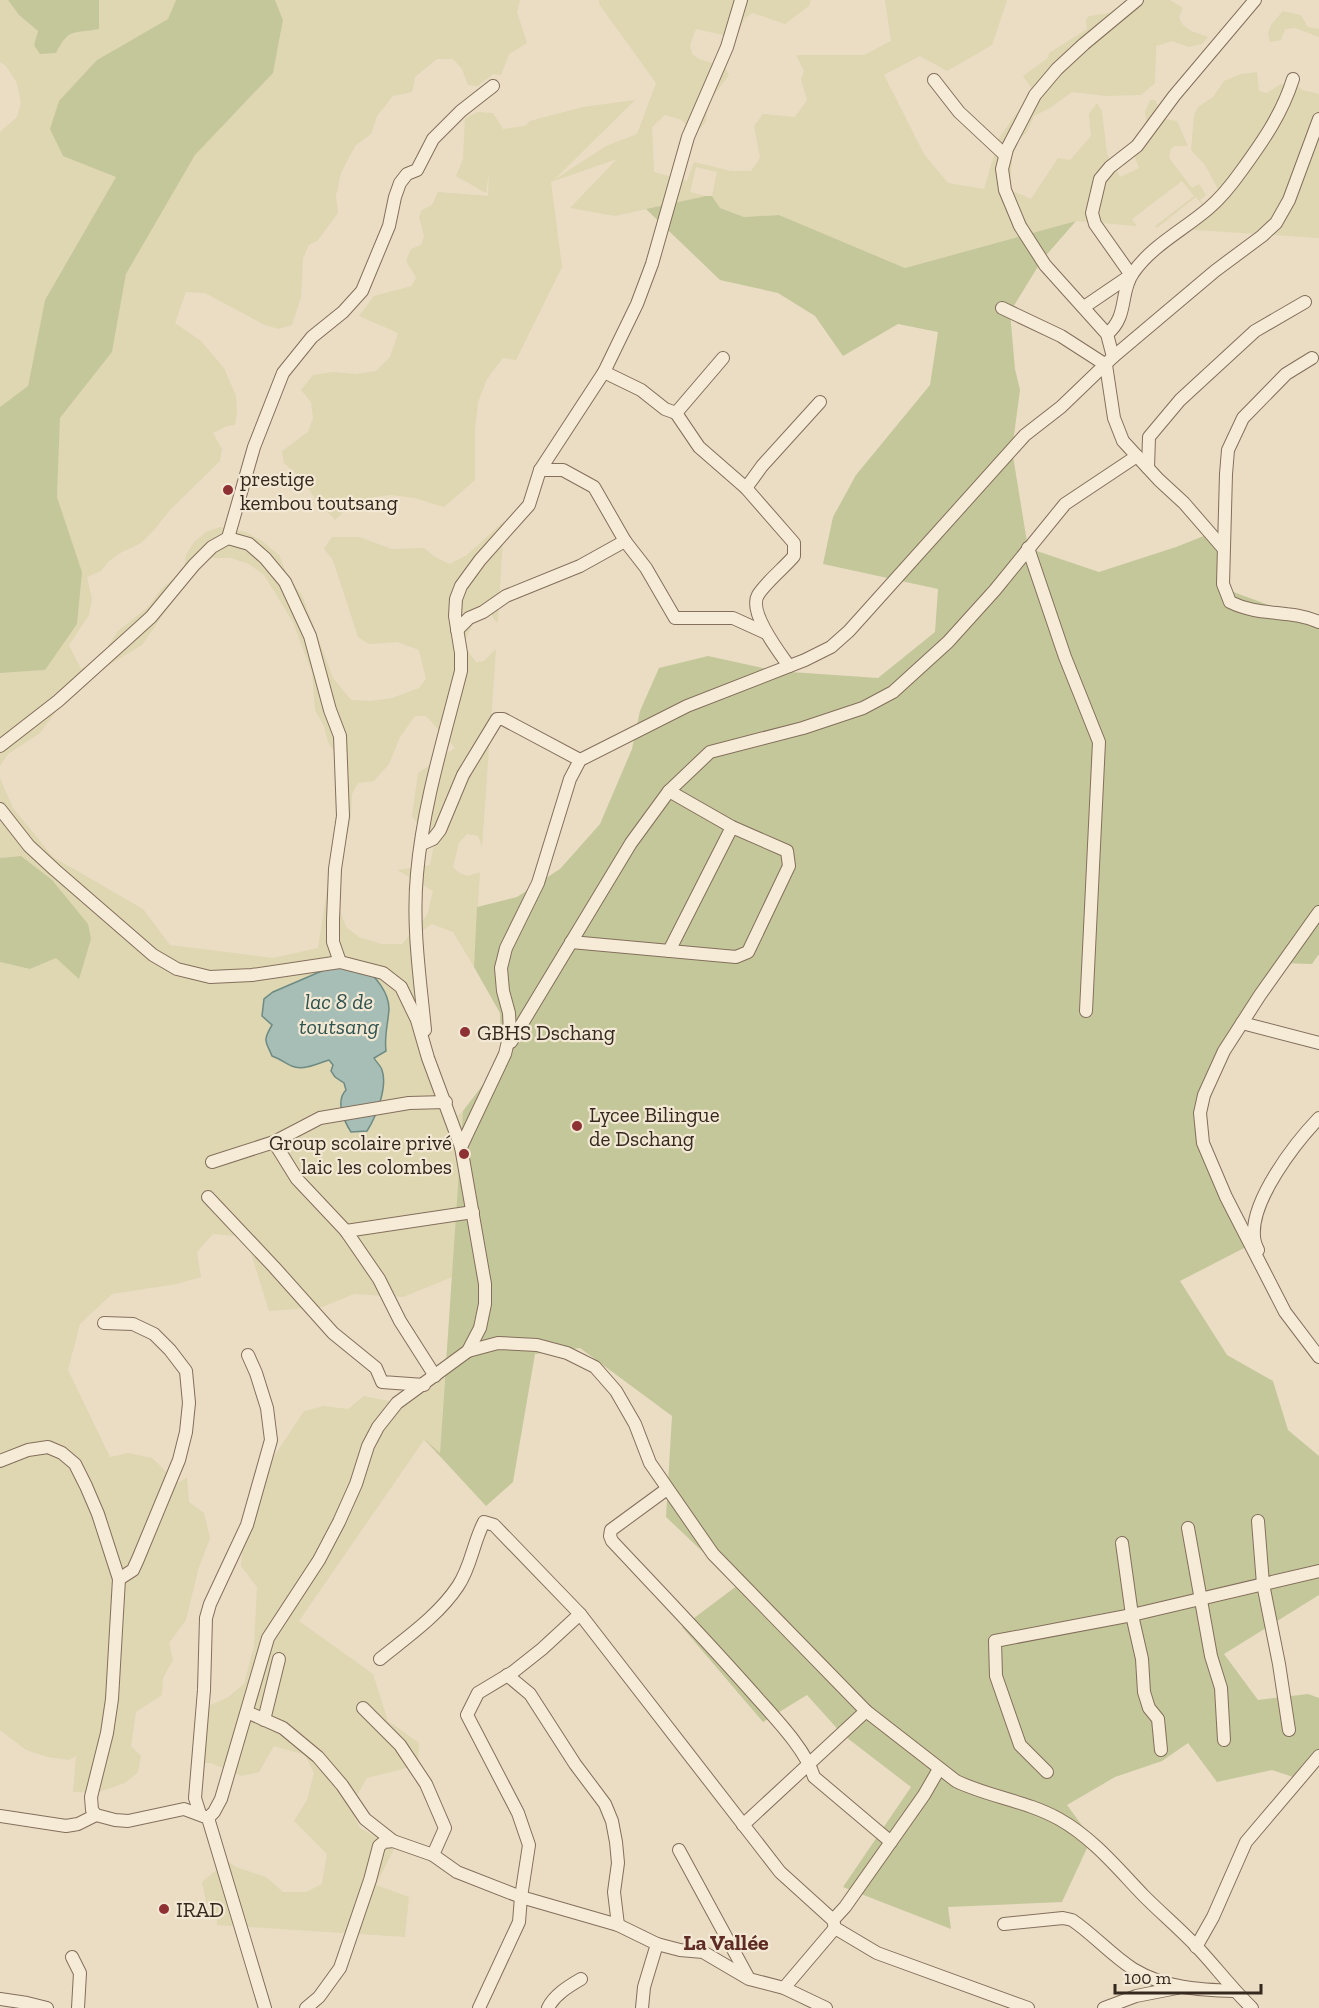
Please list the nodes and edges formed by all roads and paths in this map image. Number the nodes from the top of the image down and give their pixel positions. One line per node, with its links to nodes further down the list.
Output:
1 (741, 0): 17 (street)
2 (1137, 0): 8 (street)
3 (1255, 0): 9 (street)
4 (1293, 79): 9 (street)
5 (934, 80): 8 (street)
6 (493, 86): 24 (street)
7 (1319, 119): 16 (street)
8 (1005, 155): 11 (street)
9 (1131, 275): 11 (street); 13 (street)
10 (1305, 302): 21 (street)
11 (1084, 307): 13 (street)
12 (1002, 308): 16 (street)
13 (1107, 334): 16 (street)
14 (723, 358): 19 (street)
15 (1312, 358): 26 (street)
16 (1109, 361): 20 (street); 31 (street)
17 (604, 372): 19 (street); 22 (street)
18 (820, 402): 23 (street)
19 (676, 413): 23 (street)
20 (1137, 456): 21 (street); 27 (street)
21 (1148, 468): 26 (street)
22 (540, 470): 25 (street); 29 (street)
23 (746, 488): 30 (street)
24 (228, 538): 32 (street); 41 (street)
25 (625, 541): 29 (street); 30 (street)
26 (1223, 548): 28 (street)
27 (1028, 549): 34 (street); 42 (street)
28 (1319, 622)
29 (457, 630): 37 (street)
30 (766, 633): 31 (street)
31 (789, 666): 33 (street)
32 (0, 746)
33 (580, 760): 37 (street); 45 (street)
34 (669, 792): 36 (street); 39 (street)
35 (0, 809): 41 (street)
36 (732, 828): 40 (street); 40 (street)
37 (422, 844): 46 (street)
38 (1319, 912): 43 (street)
39 (571, 942): 40 (street); 45 (street)
40 (669, 951)
41 (340, 962): 46 (street)
42 (1086, 1011)
43 (1242, 1023): 44 (street); 55 (street)
44 (1319, 1043)
45 (505, 1054): 50 (street)
46 (428, 1058): 47 (street)
47 (446, 1102): 49 (street); 50 (street)
48 (1317, 1124): 55 (street)
49 (274, 1142): 51 (street); 54 (street)
50 (461, 1147): 53 (street)
51 (212, 1162)
52 (208, 1197): 61 (street)
53 (473, 1212): 54 (street); 57 (street)
54 (346, 1231): 60 (street)
55 (1261, 1262): 59 (street)
56 (104, 1323): 68 (street)
57 (468, 1351): 60 (street); 63 (street)
58 (248, 1355): 89 (street)
59 (1319, 1357)
60 (435, 1376): 61 (street)
61 (424, 1385): 78 (street)
62 (0, 1461): 68 (street)
63 (667, 1489): 77 (street); 84 (street)
64 (1258, 1521): 69 (street)
65 (1188, 1528): 70 (street)
66 (1122, 1543): 72 (street)
67 (1319, 1571): 69 (street)
68 (119, 1579): 87 (street)
69 (1263, 1584): 70 (street); 80 (street)
70 (1199, 1600): 72 (street); 81 (street)
71 (580, 1614): 74 (street); 75 (street); 90 (street)
72 (1132, 1615): 82 (street); 86 (street)
73 (279, 1659): 79 (street)
74 (380, 1659)
75 (507, 1675): 95 (street); 98 (street)
76 (363, 1708): 94 (street)
77 (866, 1711): 84 (street); 85 (street)
78 (247, 1712): 79 (street); 89 (street)
79 (264, 1720): 91 (street)
80 (1288, 1730)
81 (1224, 1740)
82 (1161, 1750)
83 (1319, 1756): 100 (street)
84 (810, 1763): 90 (street); 92 (street)
85 (939, 1769): 92 (street); 100 (street)
86 (1047, 1772)
87 (96, 1815): 88 (street); 89 (street)
88 (0, 1816)
89 (204, 1816): 110 (street)
90 (743, 1825): 96 (street)
91 (393, 1841): 94 (street); 111 (street)
92 (891, 1842): 96 (street)
93 (679, 1850): 102 (street)
94 (433, 1855): 95 (street)
95 (521, 1897): 98 (street); 112 (street)
96 (834, 1924): 105 (street); 116 (street)
97 (1004, 1924): 104 (street)
98 (618, 1925): 99 (street)
99 (657, 1944): 102 (street); 114 (street)
100 (1197, 1947): 106 (street)
101 (72, 1957): 109 (street)
102 (748, 1978): 105 (street)
103 (581, 1979): 113 (street)
104 (1184, 1987): 106 (street); 117 (street)
105 (784, 1988): 115 (street)
106 (1235, 1991): 118 (street)
107 (0, 1999): 108 (street)
108 (47, 2008)
109 (78, 2008)
110 (265, 2008)
111 (306, 2008)
112 (479, 2008)
113 (548, 2008)
114 (642, 2008)
115 (826, 2008)
116 (1028, 2008)
117 (1104, 2008)
118 (1252, 2008)

